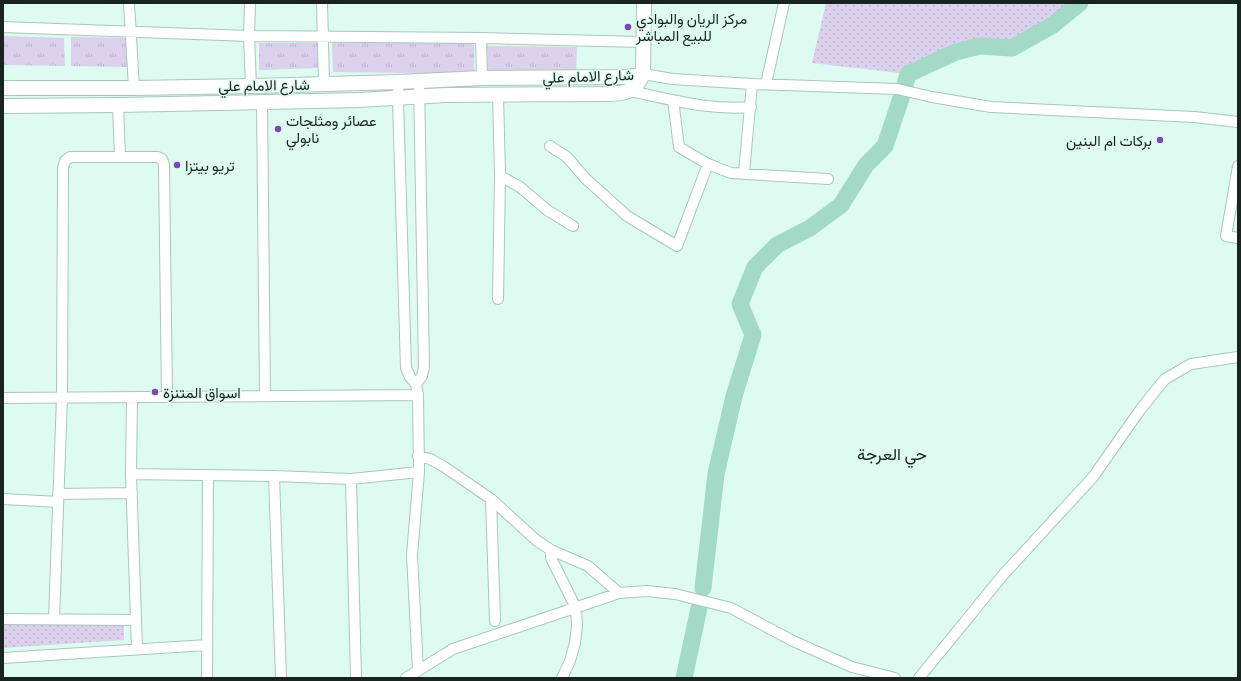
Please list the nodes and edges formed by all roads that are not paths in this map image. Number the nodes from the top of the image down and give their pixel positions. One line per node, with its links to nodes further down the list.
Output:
1 (129, 3): 7 (street)
2 (250, 3): 8 (street)
3 (322, 3): 9 (street)
4 (644, 3): 11 (street)
5 (784, 3): 18 (street)
6 (3, 27): 7 (street)
7 (131, 31): 8 (street); 21 (street)
8 (249, 36): 9 (street); 19 (street)
9 (322, 37): 10 (street); 16 (street)
10 (481, 38): 11 (street); 13 (street)
11 (643, 42): 12 (street)
12 (643, 74): 13 (street, شارع الامام علي); 17 (street); 22 (street, شارع الامام علي)
13 (482, 78): 14 (street, شارع الامام علي)
14 (419, 81): 15 (street, شارع الامام علي); 24 (street)
15 (398, 82): 16 (street, شارع الامام علي); 25 (street)
16 (324, 84): 19 (street, شارع الامام علي)
17 (752, 84): 18 (street); 30 (street)
18 (766, 84): 31 (street)
19 (251, 86): 21 (street, شارع الامام علي)
20 (3, 88): 21 (street, شارع الامام علي)
21 (134, 88)
22 (630, 91): 23 (street, شارع الامام علي); 26 (street)
23 (498, 94): 24 (street, شارع الامام علي); 37 (street)
24 (418, 97): 25 (street, شارع الامام علي); 43 (street)
25 (398, 98): 27 (street, شارع الامام علي); 43 (street)
26 (673, 100): 30 (street); 34 (street)
27 (262, 102): 28 (street, شارع الامام علي); 44 (street)
28 (118, 105): 29 (street, شارع الامام علي); 33 (street)
29 (3, 106)
30 (750, 107): 36 (street)
31 (1238, 122)
32 (550, 146): 34 (street)
33 (120, 157): 46 (street); 48 (street)
34 (708, 164): 36 (street)
35 (1238, 166): 40 (street)
36 (744, 173): 38 (street)
37 (500, 176): 39 (street); 41 (street)
38 (828, 179)
39 (573, 226)
40 (1238, 238)
41 (498, 300)
42 (1238, 357): 76 (street)
43 (416, 384): 45 (street)
44 (264, 396): 45 (street); 48 (street)
45 (418, 396): 50 (street)
46 (62, 397): 47 (street); 49 (street); 57 (street)
47 (132, 397): 48 (street); 52 (street)
48 (167, 397)
49 (3, 398)
50 (418, 456): 51 (street); 59 (street)
51 (419, 472): 55 (street); 70 (street)
52 (131, 474): 53 (street); 56 (street)
53 (208, 476): 54 (street); 67 (street)
54 (274, 476): 55 (street); 72 (street)
55 (351, 479): 73 (street)
56 (132, 493): 57 (street); 65 (street)
57 (58, 498): 58 (street); 64 (street)
58 (3, 499)
59 (491, 499): 60 (street); 66 (street)
60 (551, 550): 61 (street); 62 (street)
61 (619, 593): 62 (street); 75 (street)
62 (576, 608): 70 (street); 74 (street)
63 (3, 619): 64 (street)
64 (54, 619): 65 (street)
65 (136, 620): 68 (street)
66 (495, 621)
67 (207, 645): 68 (street); 71 (street)
68 (137, 649): 69 (street)
69 (3, 658)
70 (411, 676)
71 (207, 678)
72 (281, 678)
73 (356, 678)
74 (562, 678)
75 (895, 678)
76 (919, 678)

